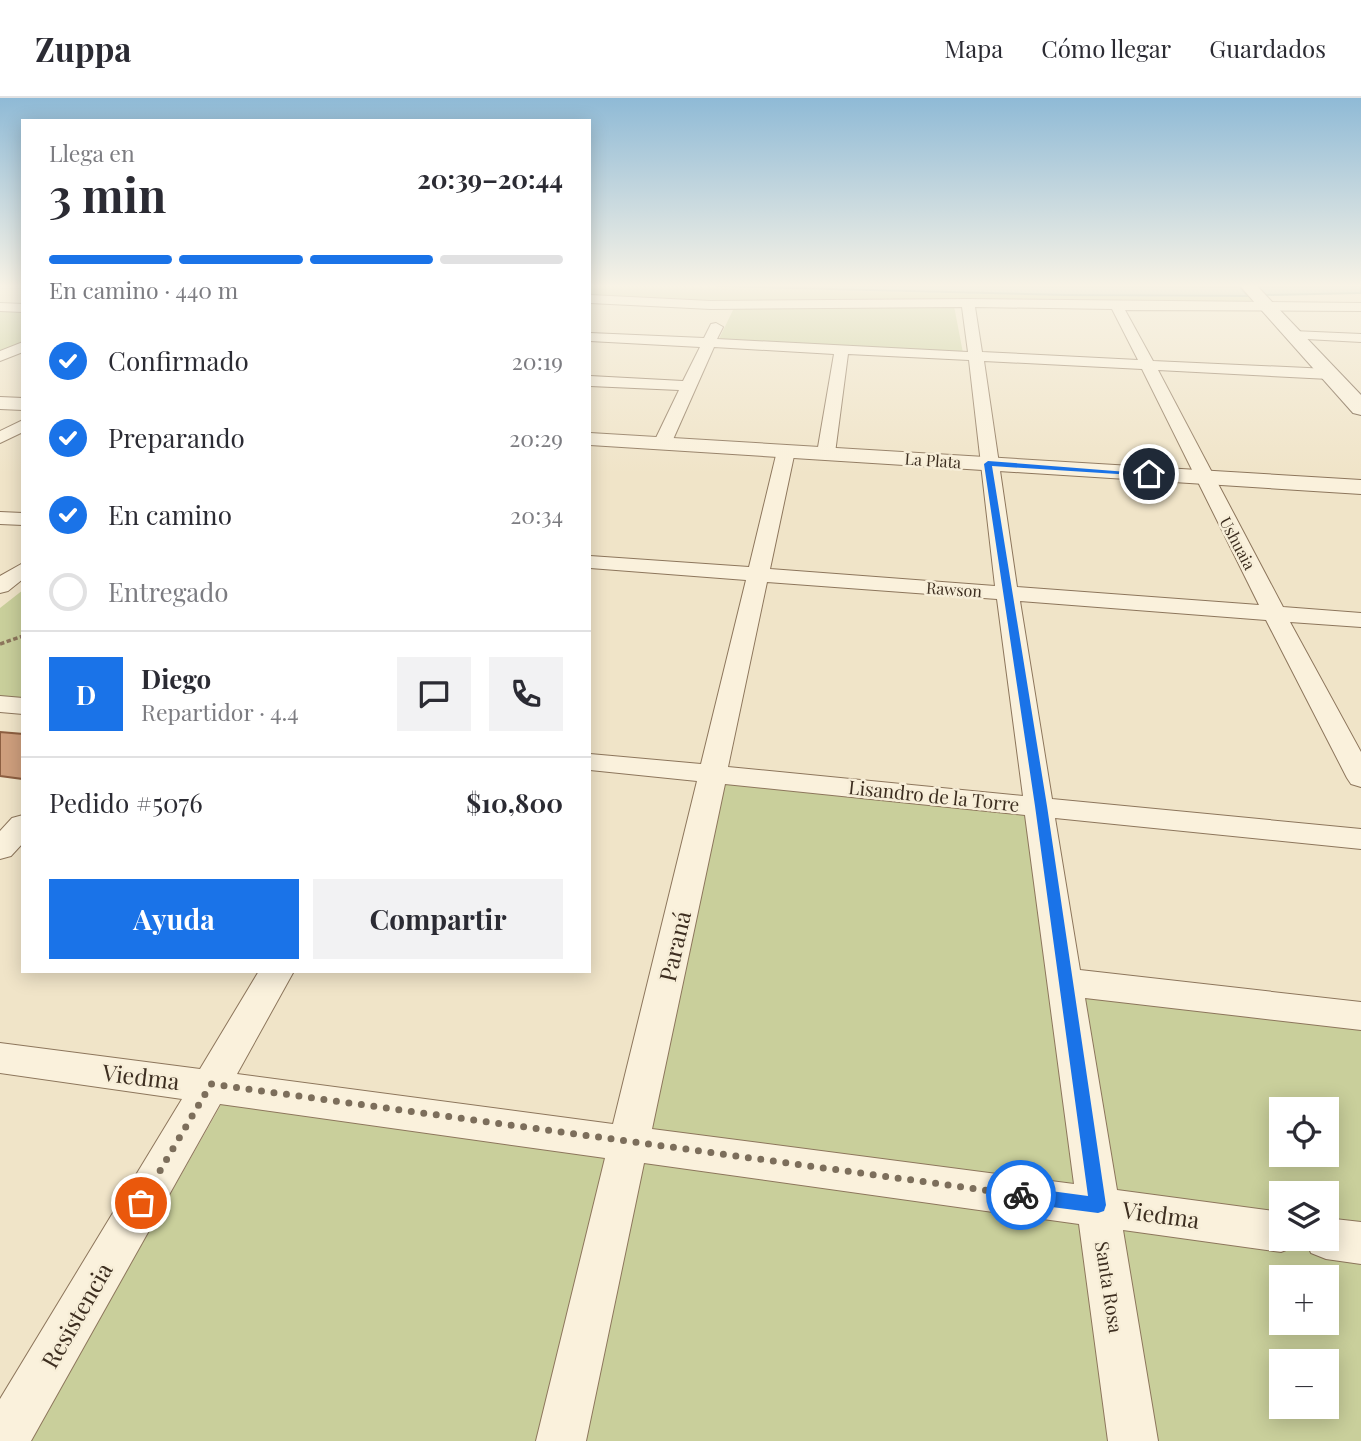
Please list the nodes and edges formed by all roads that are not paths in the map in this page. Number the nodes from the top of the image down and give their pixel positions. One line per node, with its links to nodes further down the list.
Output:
1 (19, 349): 9 (street)
2 (705, 349): 13 (street)
3 (835, 349): 4 (street)
4 (842, 349): 8 (street); 22 (street)
5 (974, 349): 8 (street, Santa Rosa)
6 (1139, 349): 10 (street, Ushuaia)
7 (1306, 349): 11 (main road)
8 (975, 356): 10 (street); 23 (street, Santa Rosa)
9 (0, 357)
10 (1146, 364): 11 (street); 24 (street, Ushuaia)
11 (1329, 374): 16 (main road)
12 (591, 380): 13 (street)
13 (687, 386): 20 (street)
14 (0, 403): 15 (street)
15 (21, 404)
16 (1361, 408)
17 (21, 426): 18 (street)
18 (0, 438)
19 (591, 441): 20 (street, La Plata)
20 (662, 444): 21 (street, La Plata)
21 (786, 451): 22 (street, La Plata); 30 (street, Paraná)
22 (827, 453): 23 (street, La Plata)
23 (988, 464): 24 (street, La Plata); 32 (street, Santa Rosa)
24 (1203, 477): 25 (street, La Plata); 33 (street, Ushuaia)
25 (1361, 487)
26 (0, 518): 27 (street)
27 (21, 519)
28 (591, 562): 30 (street, Rawson)
29 (21, 570): 31 (street)
30 (759, 574): 32 (street, Rawson); 38 (street, Paraná)
31 (0, 586)
32 (1009, 593): 33 (street, Rawson); 40 (street, Santa Rosa)
33 (1275, 613): 34 (street, Rawson); 39 (street, Ushuaia)
34 (1361, 620)
35 (0, 704): 36 (street)
36 (21, 706)
37 (591, 762): 38 (street, Lisandro de la Torre)
38 (713, 773): 40 (street, Lisandro de la Torre); 49 (street, Paraná)
39 (1361, 778)
40 (1041, 806): 42 (street, Lisandro de la Torre); 45 (street, Santa Rosa)
41 (21, 827): 43 (street)
42 (1361, 839)
43 (0, 849)
44 (276, 973): 48 (street, Resistencia)
45 (1064, 982): 46 (street); 50 (street, Santa Rosa)
46 (1361, 1016)
47 (0, 1058): 48 (street, Viedma)
48 (211, 1084): 49 (street, Viedma); 54 (street, Resistencia)
49 (628, 1142): 50 (street, Viedma); 55 (street, Paraná)
50 (1098, 1205): 51 (street, Viedma); 56 (street, Santa Rosa)
51 (1269, 1230)
52 (1339, 1240): 53 (street)
53 (1361, 1243)
54 (3, 1441)
55 (561, 1441)
56 (1133, 1441)

